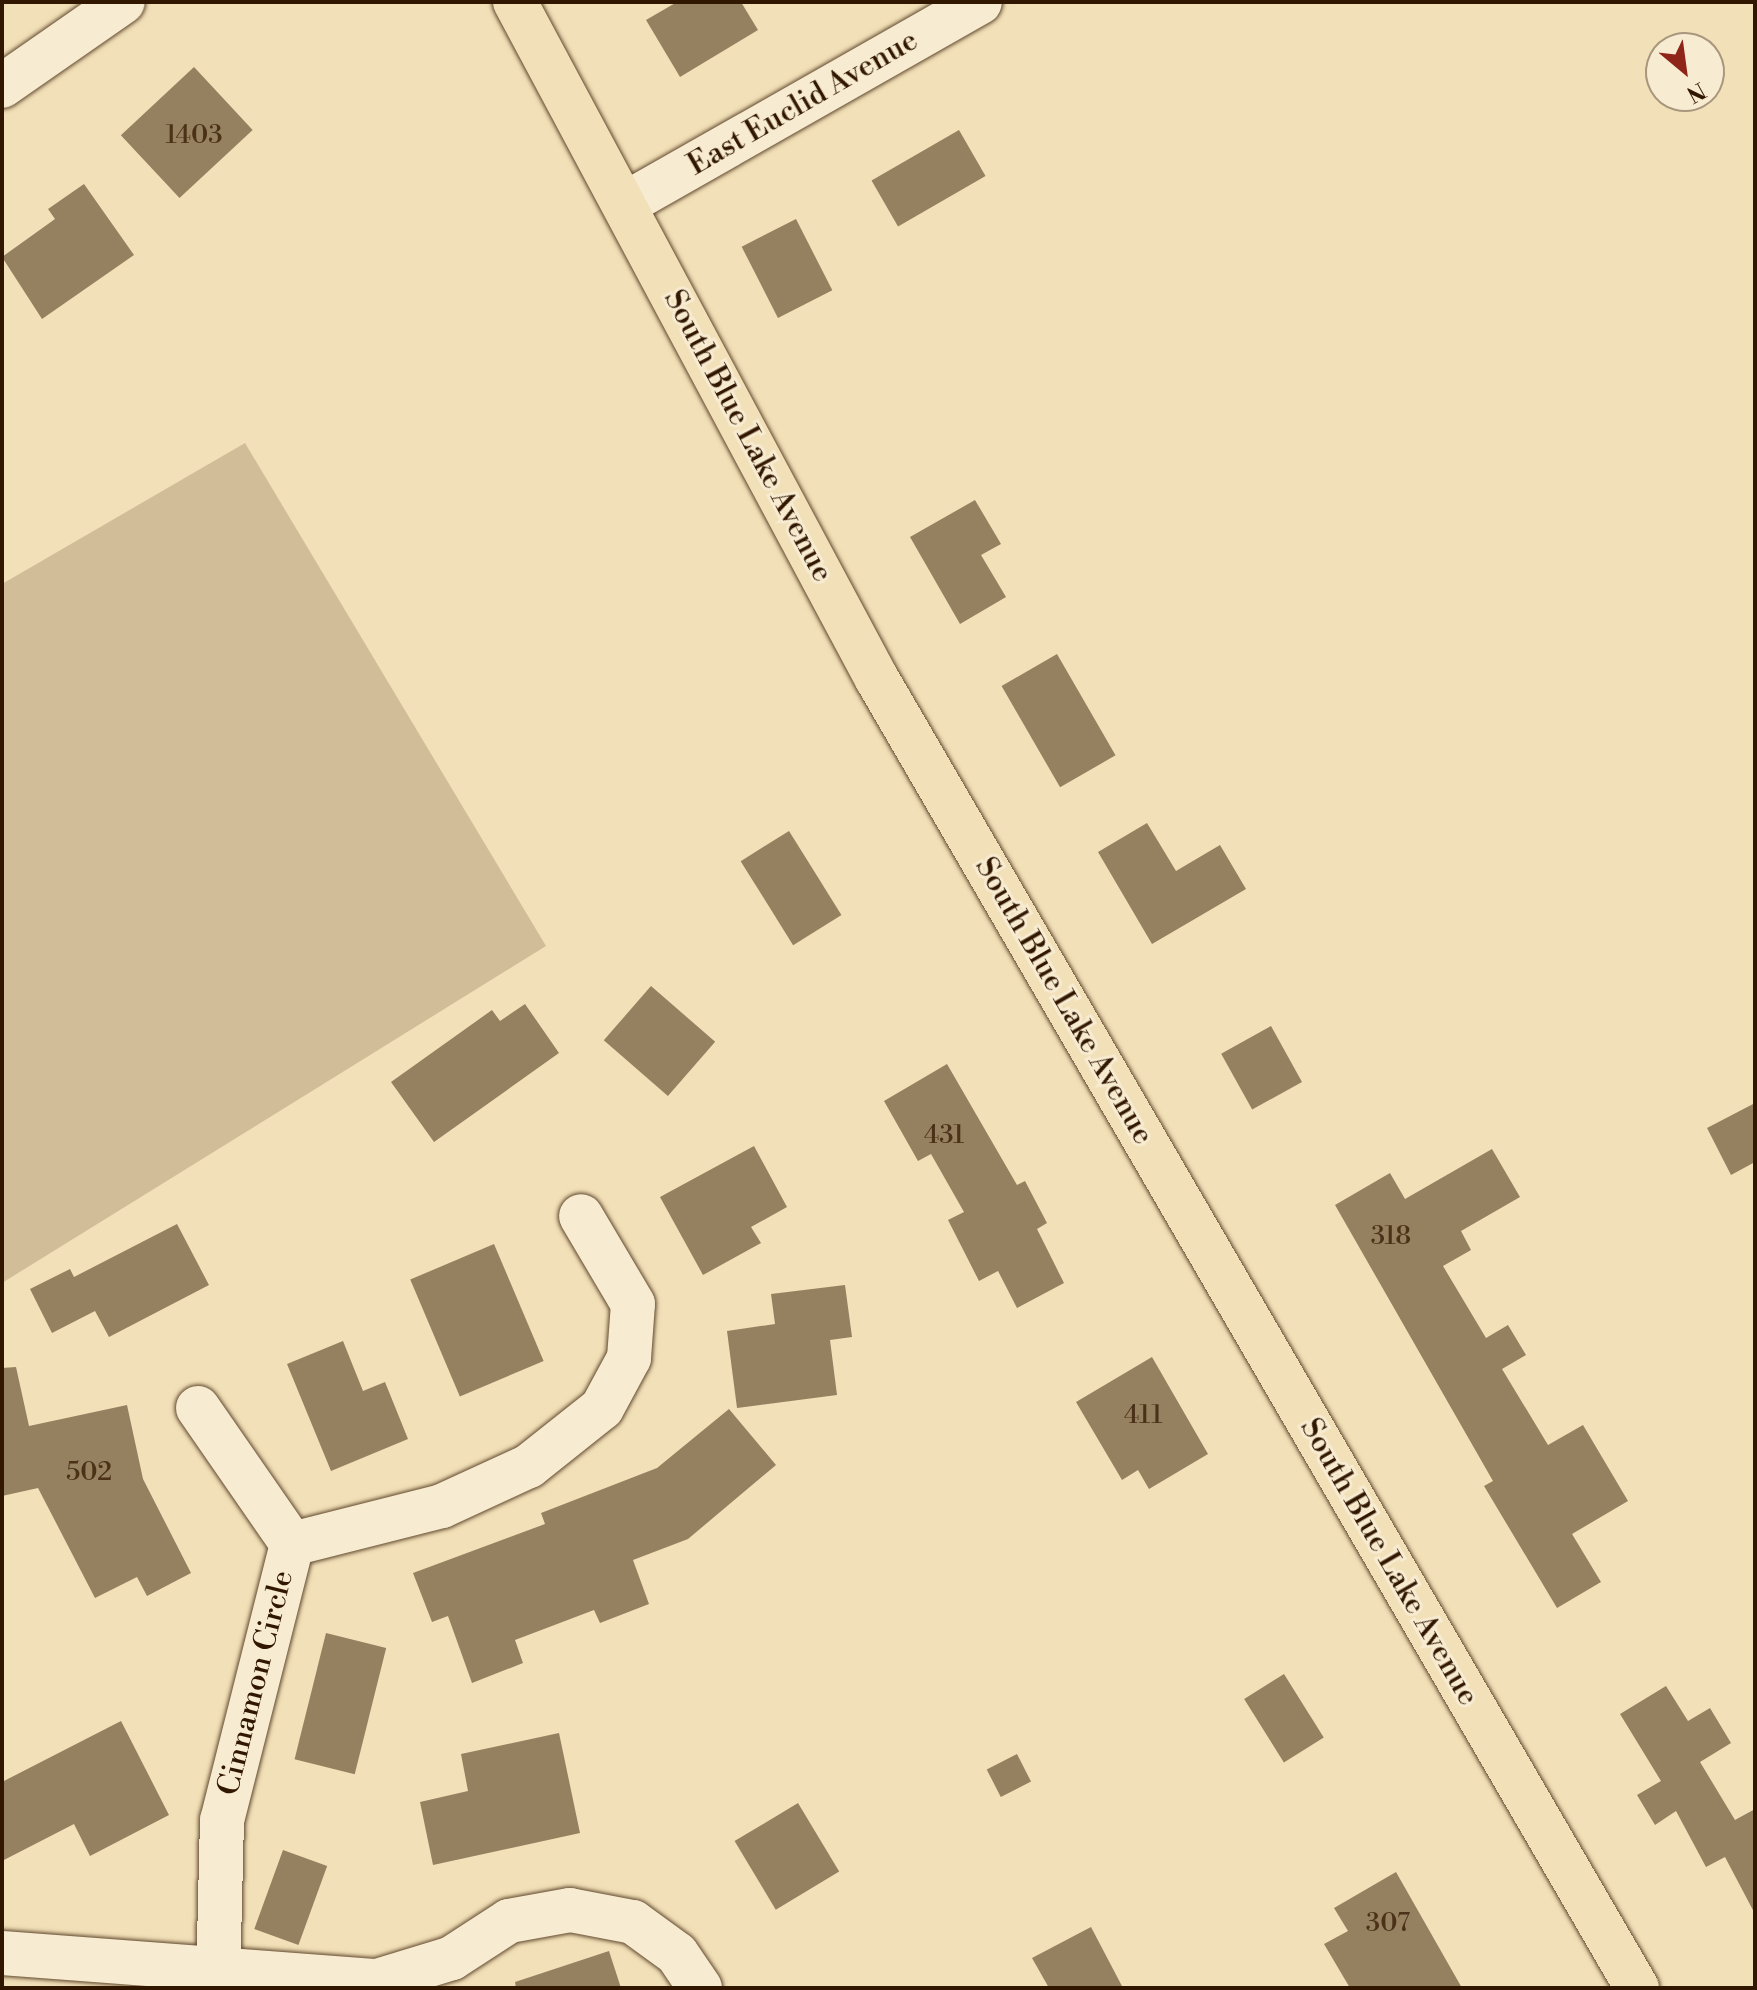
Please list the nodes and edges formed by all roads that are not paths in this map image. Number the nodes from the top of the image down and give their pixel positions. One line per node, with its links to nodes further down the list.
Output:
1 (123, 2): 4 (street)
2 (515, 2): 5 (main road, South Blue Lake Avenue)
3 (980, 2): 5 (street, East Euclid Avenue)
4 (2, 86)
5 (625, 204): 12 (main road, South Blue Lake Avenue)
6 (581, 1216): 8 (street)
7 (198, 1408): 8 (street, Cinnamon Circle)
8 (292, 1544): 10 (street, Cinnamon Circle)
9 (2, 1953): 10 (street)
10 (220, 1978): 11 (street)
11 (700, 1988)
12 (1637, 1988)

